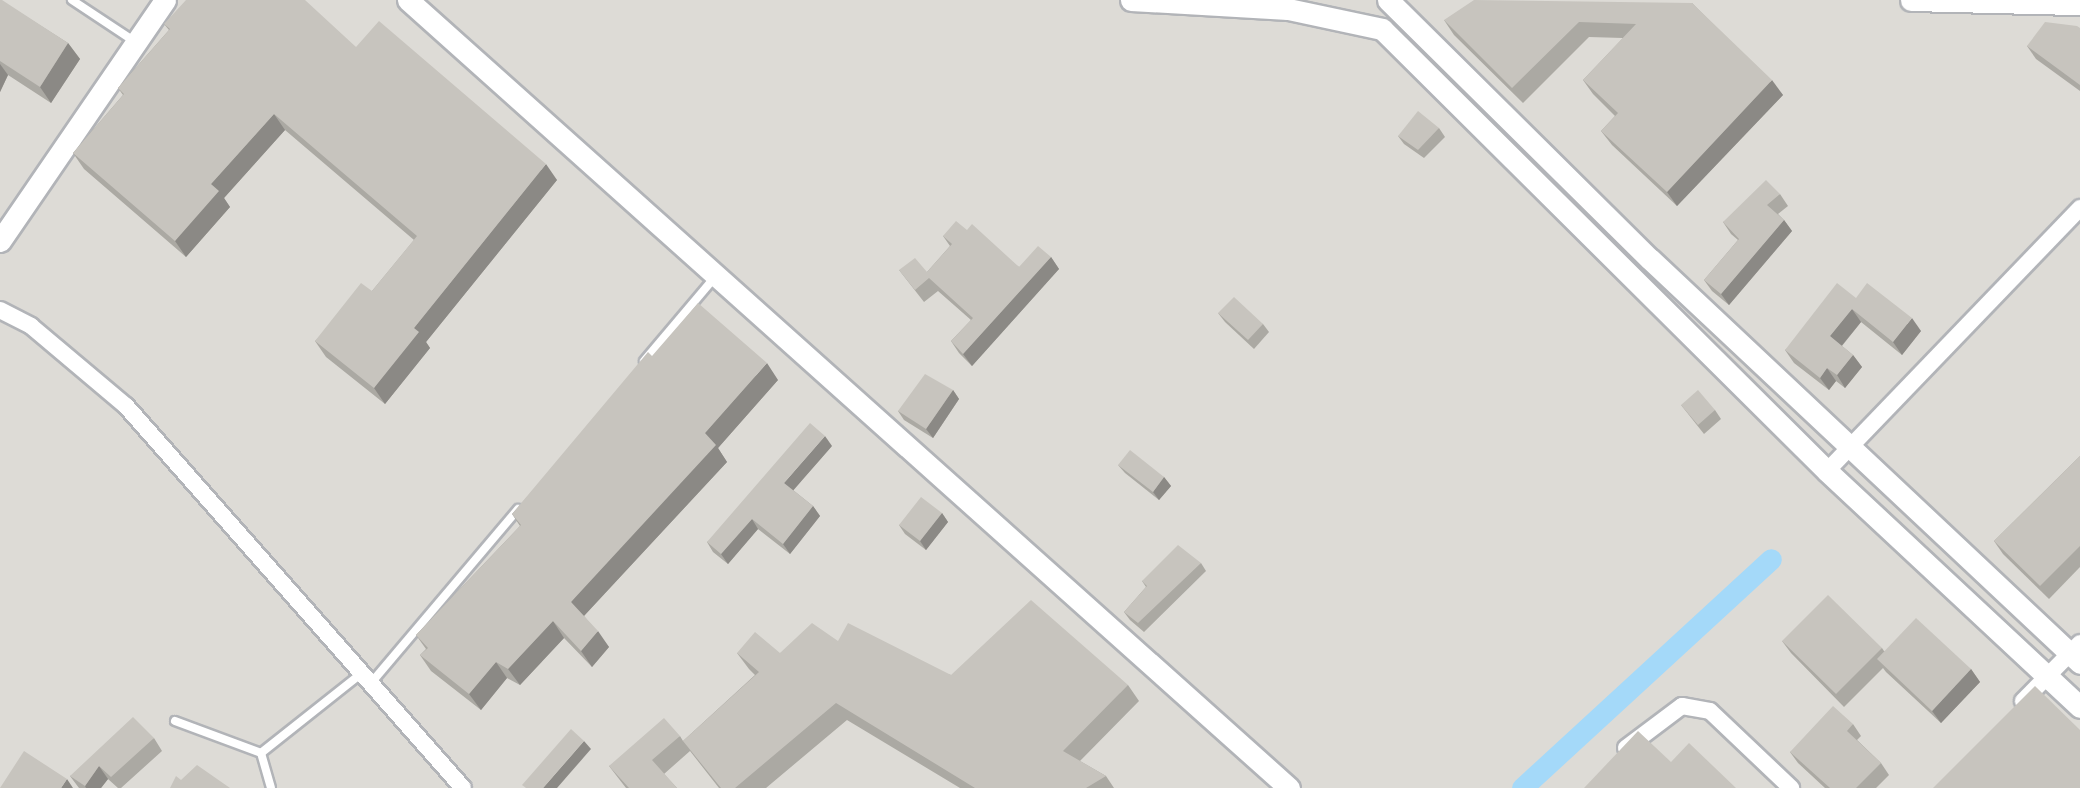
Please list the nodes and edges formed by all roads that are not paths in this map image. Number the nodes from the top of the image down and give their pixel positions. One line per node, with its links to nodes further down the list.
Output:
1 (72, 0): 8 (lane)
2 (165, 0): 8 (street)
3 (408, 0): 11 (street)
4 (1131, 0): 15 (street)
5 (1911, 0): 7 (street)
6 (1397, 1): 14 (street)
7 (2080, 4)
8 (137, 43): 10 (street)
9 (2080, 208): 14 (street)
10 (0, 241)
11 (716, 275): 13 (lane); 27 (street)
12 (0, 310): 19 (street)
13 (637, 369)
14 (1848, 447): 15 (street); 17 (street)
15 (1827, 471): 18 (street)
16 (530, 495): 19 (lane)
17 (2077, 653): 18 (street)
18 (2048, 675): 20 (street); 21 (street)
19 (367, 678): 23 (lane); 26 (street)
20 (2080, 706)
21 (2012, 713)
22 (175, 721): 23 (lane)
23 (261, 752): 25 (lane)
24 (1610, 763): 28 (street)
25 (271, 788)
26 (463, 788)
27 (1289, 788)
28 (1791, 788)

